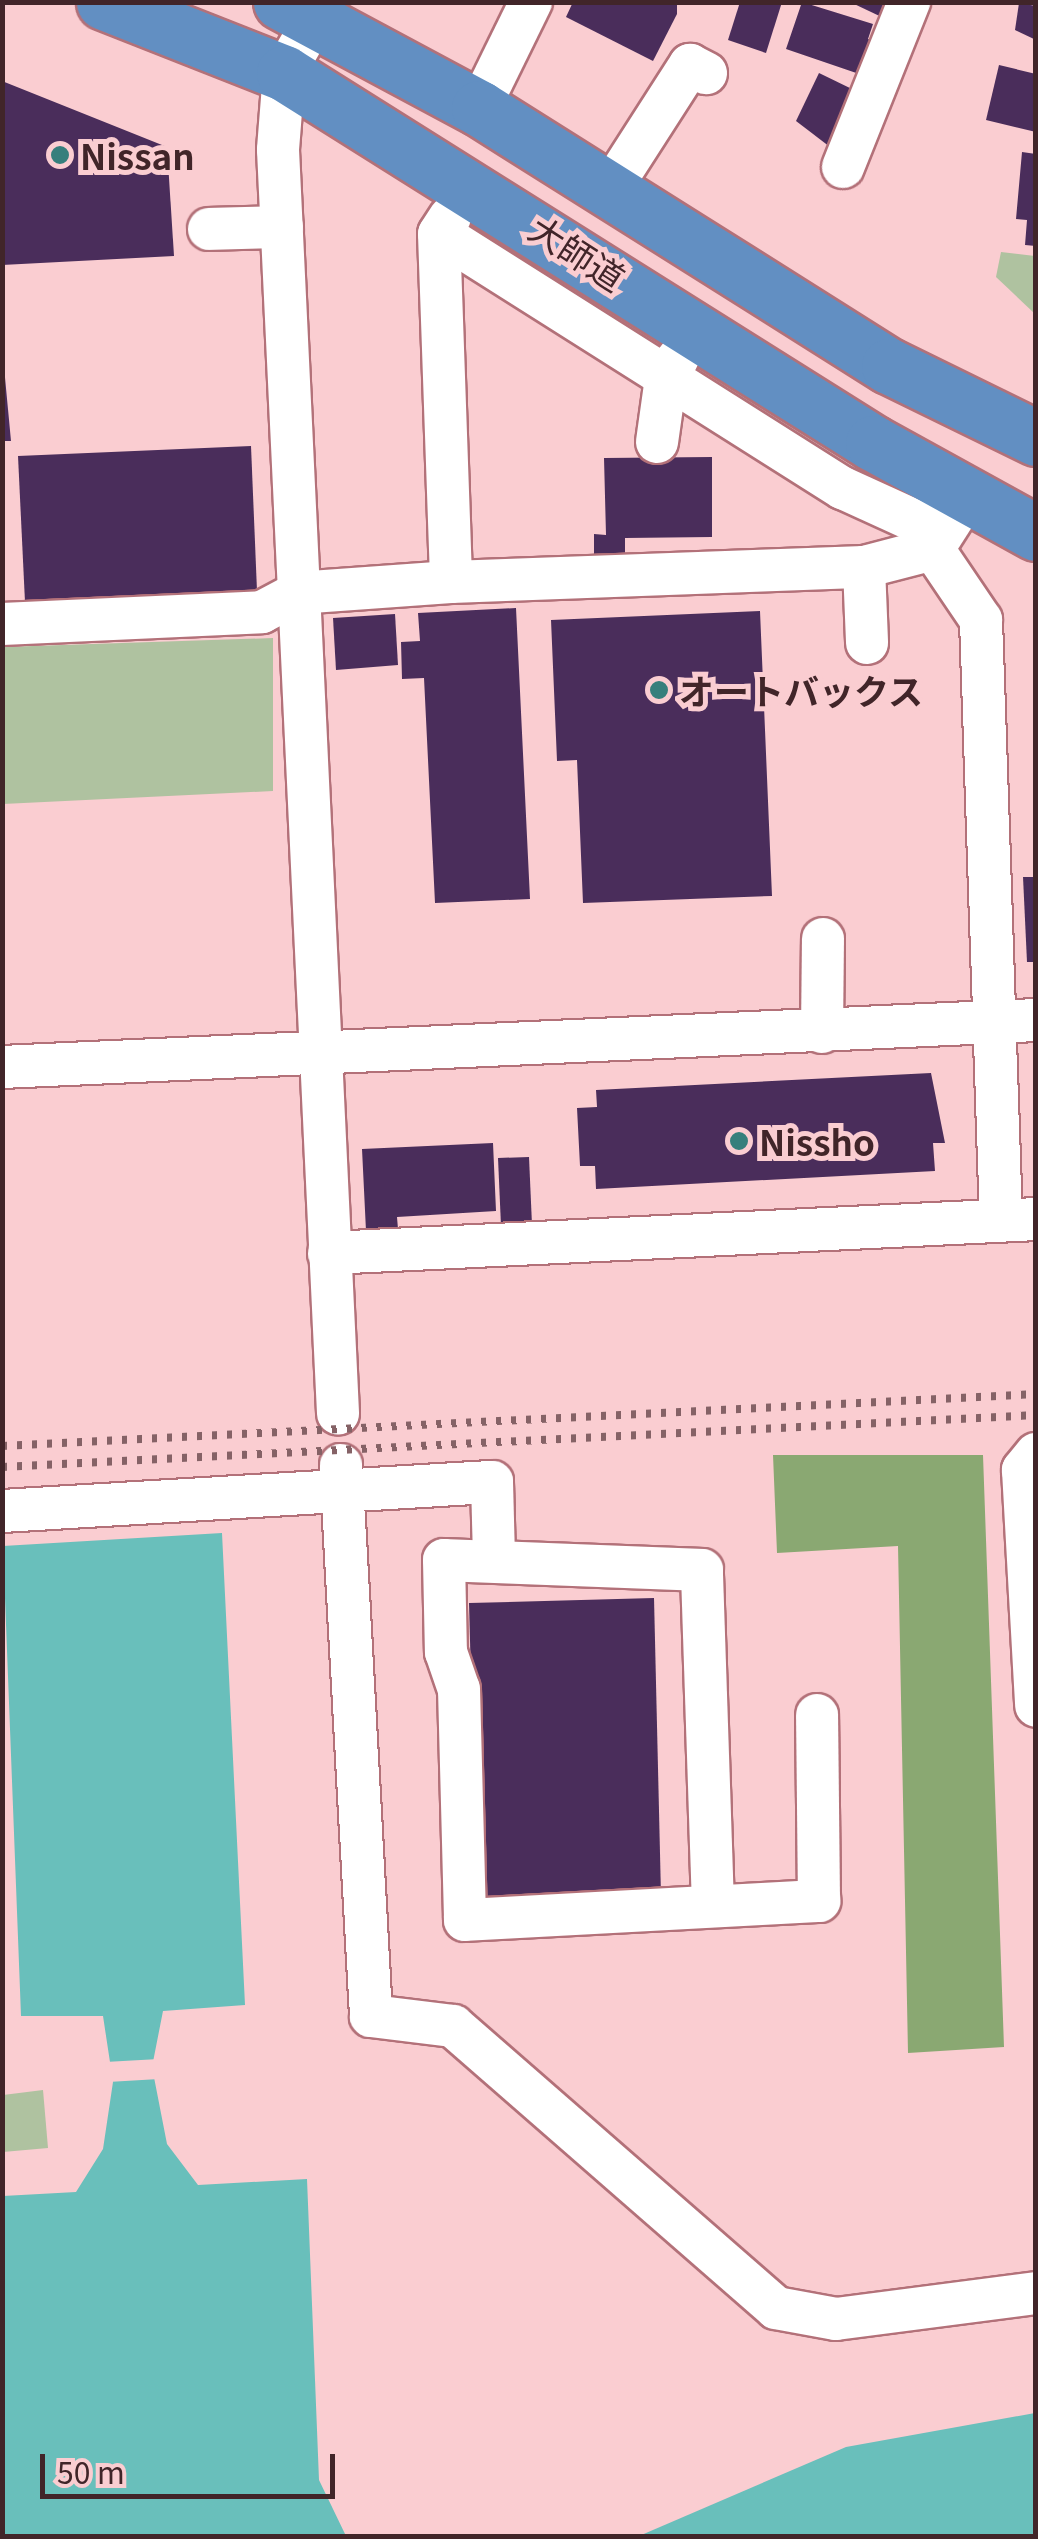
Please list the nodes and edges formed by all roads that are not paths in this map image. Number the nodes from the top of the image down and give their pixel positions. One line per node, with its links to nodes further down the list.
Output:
1 (104, 2): 5 (highway, 大師道)
2 (532, 2): 7 (street)
3 (909, 2): 8 (street)
4 (299, 10): 5 (street); 7 (highway, 大師道)
5 (284, 73): 9 (highway, 大師道); 11 (street)
6 (706, 73): 10 (street)
7 (479, 108): 10 (highway, 大師道)
8 (843, 167)
9 (471, 185): 14 (highway, 大師道); 21 (street)
10 (609, 191): 16 (highway, 大師道)
11 (282, 227): 12 (street); 22 (street)
12 (209, 229)
13 (450, 240): 15 (street)
14 (697, 328): 15 (street); 18 (highway, 大師道)
15 (666, 378): 17 (street); 18 (street)
16 (1036, 438)
17 (657, 442)
18 (940, 524): 19 (highway, 大師道); 20 (street); 26 (street)
19 (1036, 533)
20 (864, 567): 21 (street); 24 (street)
21 (451, 582): 22 (street)
22 (297, 593): 23 (street); 28 (street)
23 (2, 624)
24 (866, 644)
25 (824, 939): 27 (street)
26 (1018, 1021): 27 (street); 30 (street)
27 (822, 1032): 28 (street)
28 (319, 1050): 29 (street); 31 (street)
29 (2, 1067)
30 (1018, 1219): 31 (street)
31 (329, 1253): 32 (street)
32 (338, 1414)
33 (1036, 1454): 37 (street)
34 (342, 1477): 35 (street); 36 (street); 40 (street)
35 (2, 1512)
36 (494, 1560): 39 (street); 39 (street)
37 (1036, 1706)
38 (817, 1716): 39 (street)
39 (713, 1906)
40 (1036, 2293)

